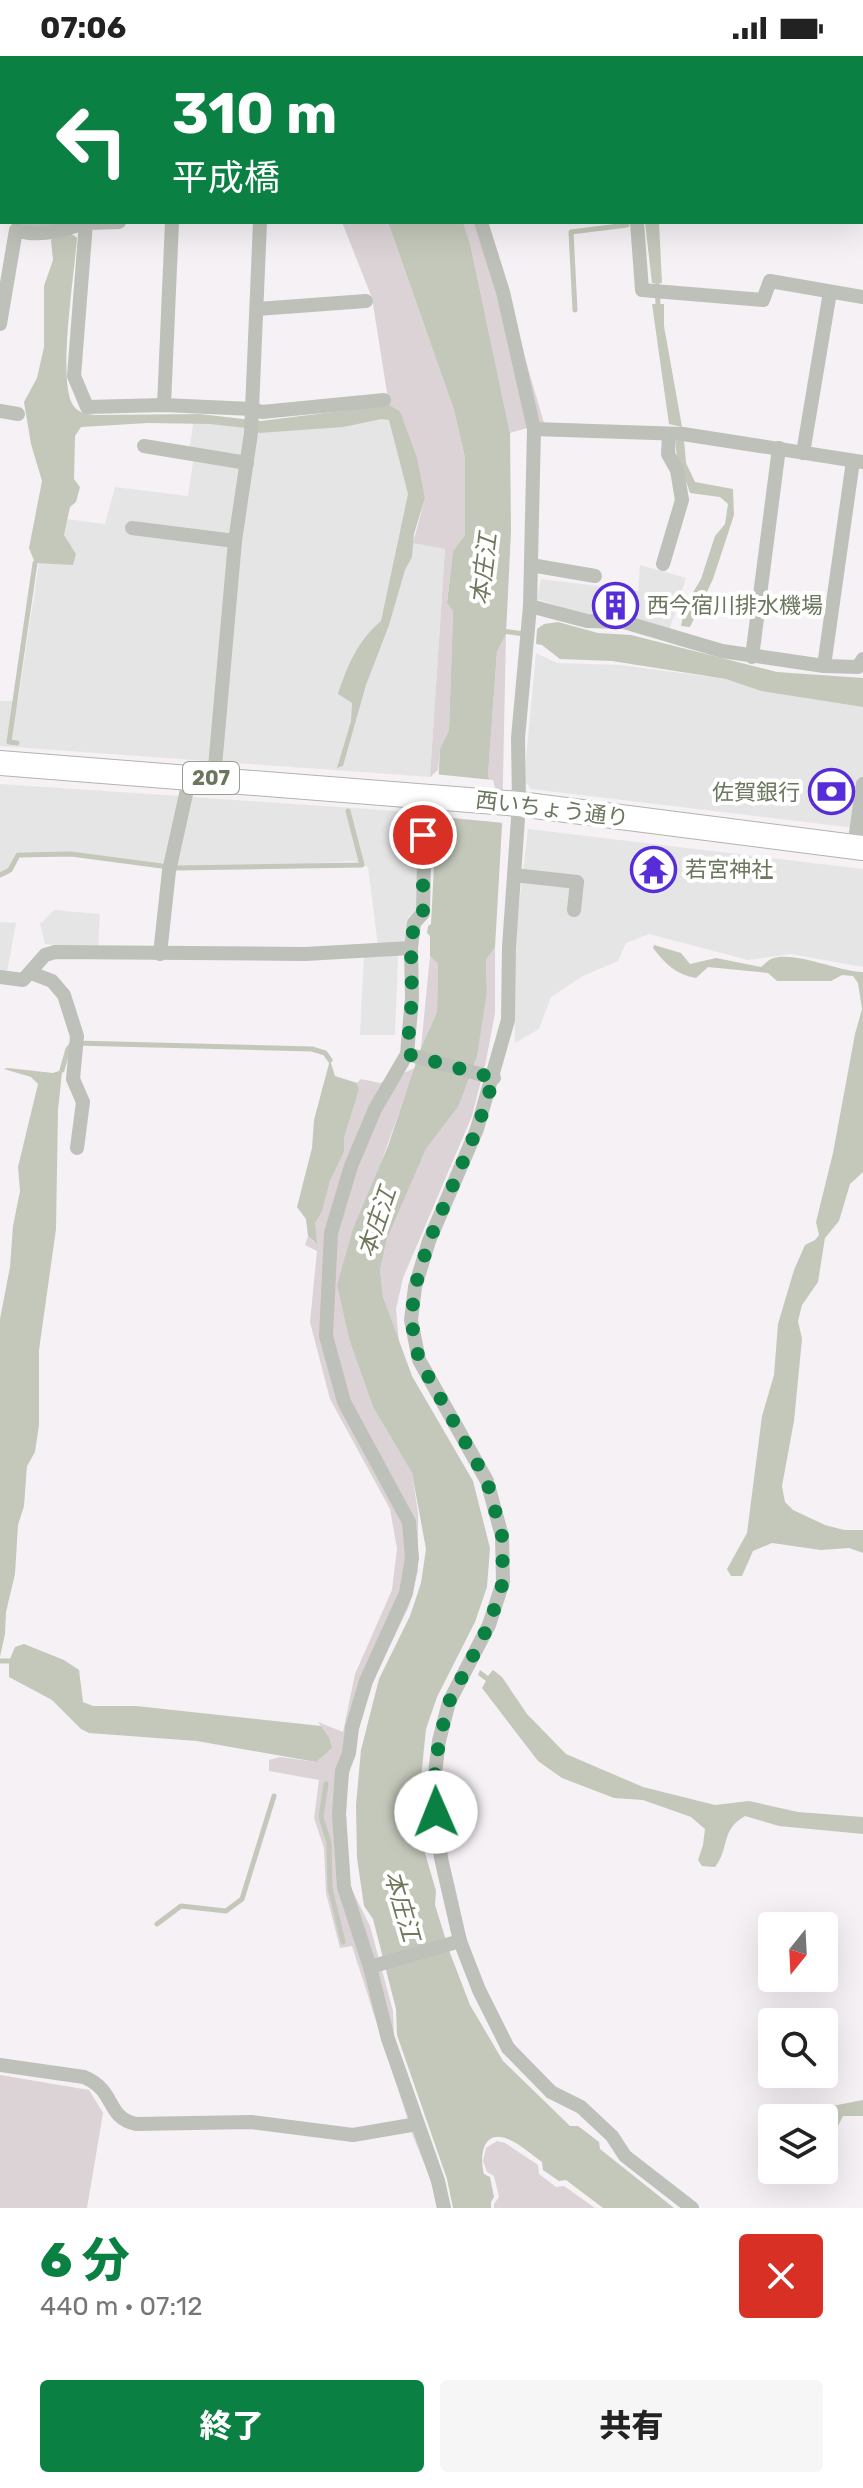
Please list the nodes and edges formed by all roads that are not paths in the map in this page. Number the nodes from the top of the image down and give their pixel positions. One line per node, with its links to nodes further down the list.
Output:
1 (81, 224): 10 (street); 12 (street)
2 (172, 224): 12 (street)
3 (260, 224): 9 (street)
4 (482, 224): 16 (street)
5 (637, 224): 6 (street)
6 (830, 292): 7 (street); 20 (street)
7 (863, 297)
8 (366, 301): 9 (street)
9 (257, 309): 14 (street)
10 (1, 314)
11 (384, 400): 14 (street)
12 (164, 405): 14 (street)
13 (0, 411): 15 (street)
14 (252, 412): 22 (street)
15 (18, 414)
16 (534, 429): 17 (street); 26 (street)
17 (675, 434): 19 (street); 25 (street)
18 (144, 446): 22 (street)
19 (779, 448): 20 (street); 29 (street)
20 (803, 453): 21 (street)
21 (858, 462): 31 (street)
22 (247, 463): 24 (street)
23 (132, 528): 24 (street)
24 (235, 541): 33 (street)
25 (663, 564)
26 (531, 565): 27 (street); 28 (street)
27 (595, 576)
28 (529, 614): 29 (street); 36 (street)
29 (752, 657): 31 (street)
30 (863, 659): 31 (street)
31 (824, 666)
32 (0, 763): 33 (highway, 西いちょう通り / 207)
33 (202, 777): 35 (highway, 西いちょう通り / 207); 41 (street)
34 (863, 784): 37 (street)
35 (421, 796): 36 (highway, 西いちょう通り / 207); 40 (street)
36 (519, 804): 37 (highway, 西いちょう通り / 207); 38 (street)
37 (858, 848)
38 (514, 875): 39 (street); 45 (street)
39 (574, 910)
40 (411, 948): 41 (street); 44 (street)
41 (160, 954): 42 (street)
42 (31, 973): 43 (street); 46 (street)
43 (0, 977)
44 (407, 1054): 45 (street); 48 (street)
45 (494, 1078): 47 (street)
46 (77, 1148)
47 (460, 1941): 48 (street); 52 (street)
48 (370, 1967): 50 (street)
49 (0, 2065): 50 (street)
50 (417, 2124): 51 (street)
51 (444, 2208)
52 (692, 2208)

